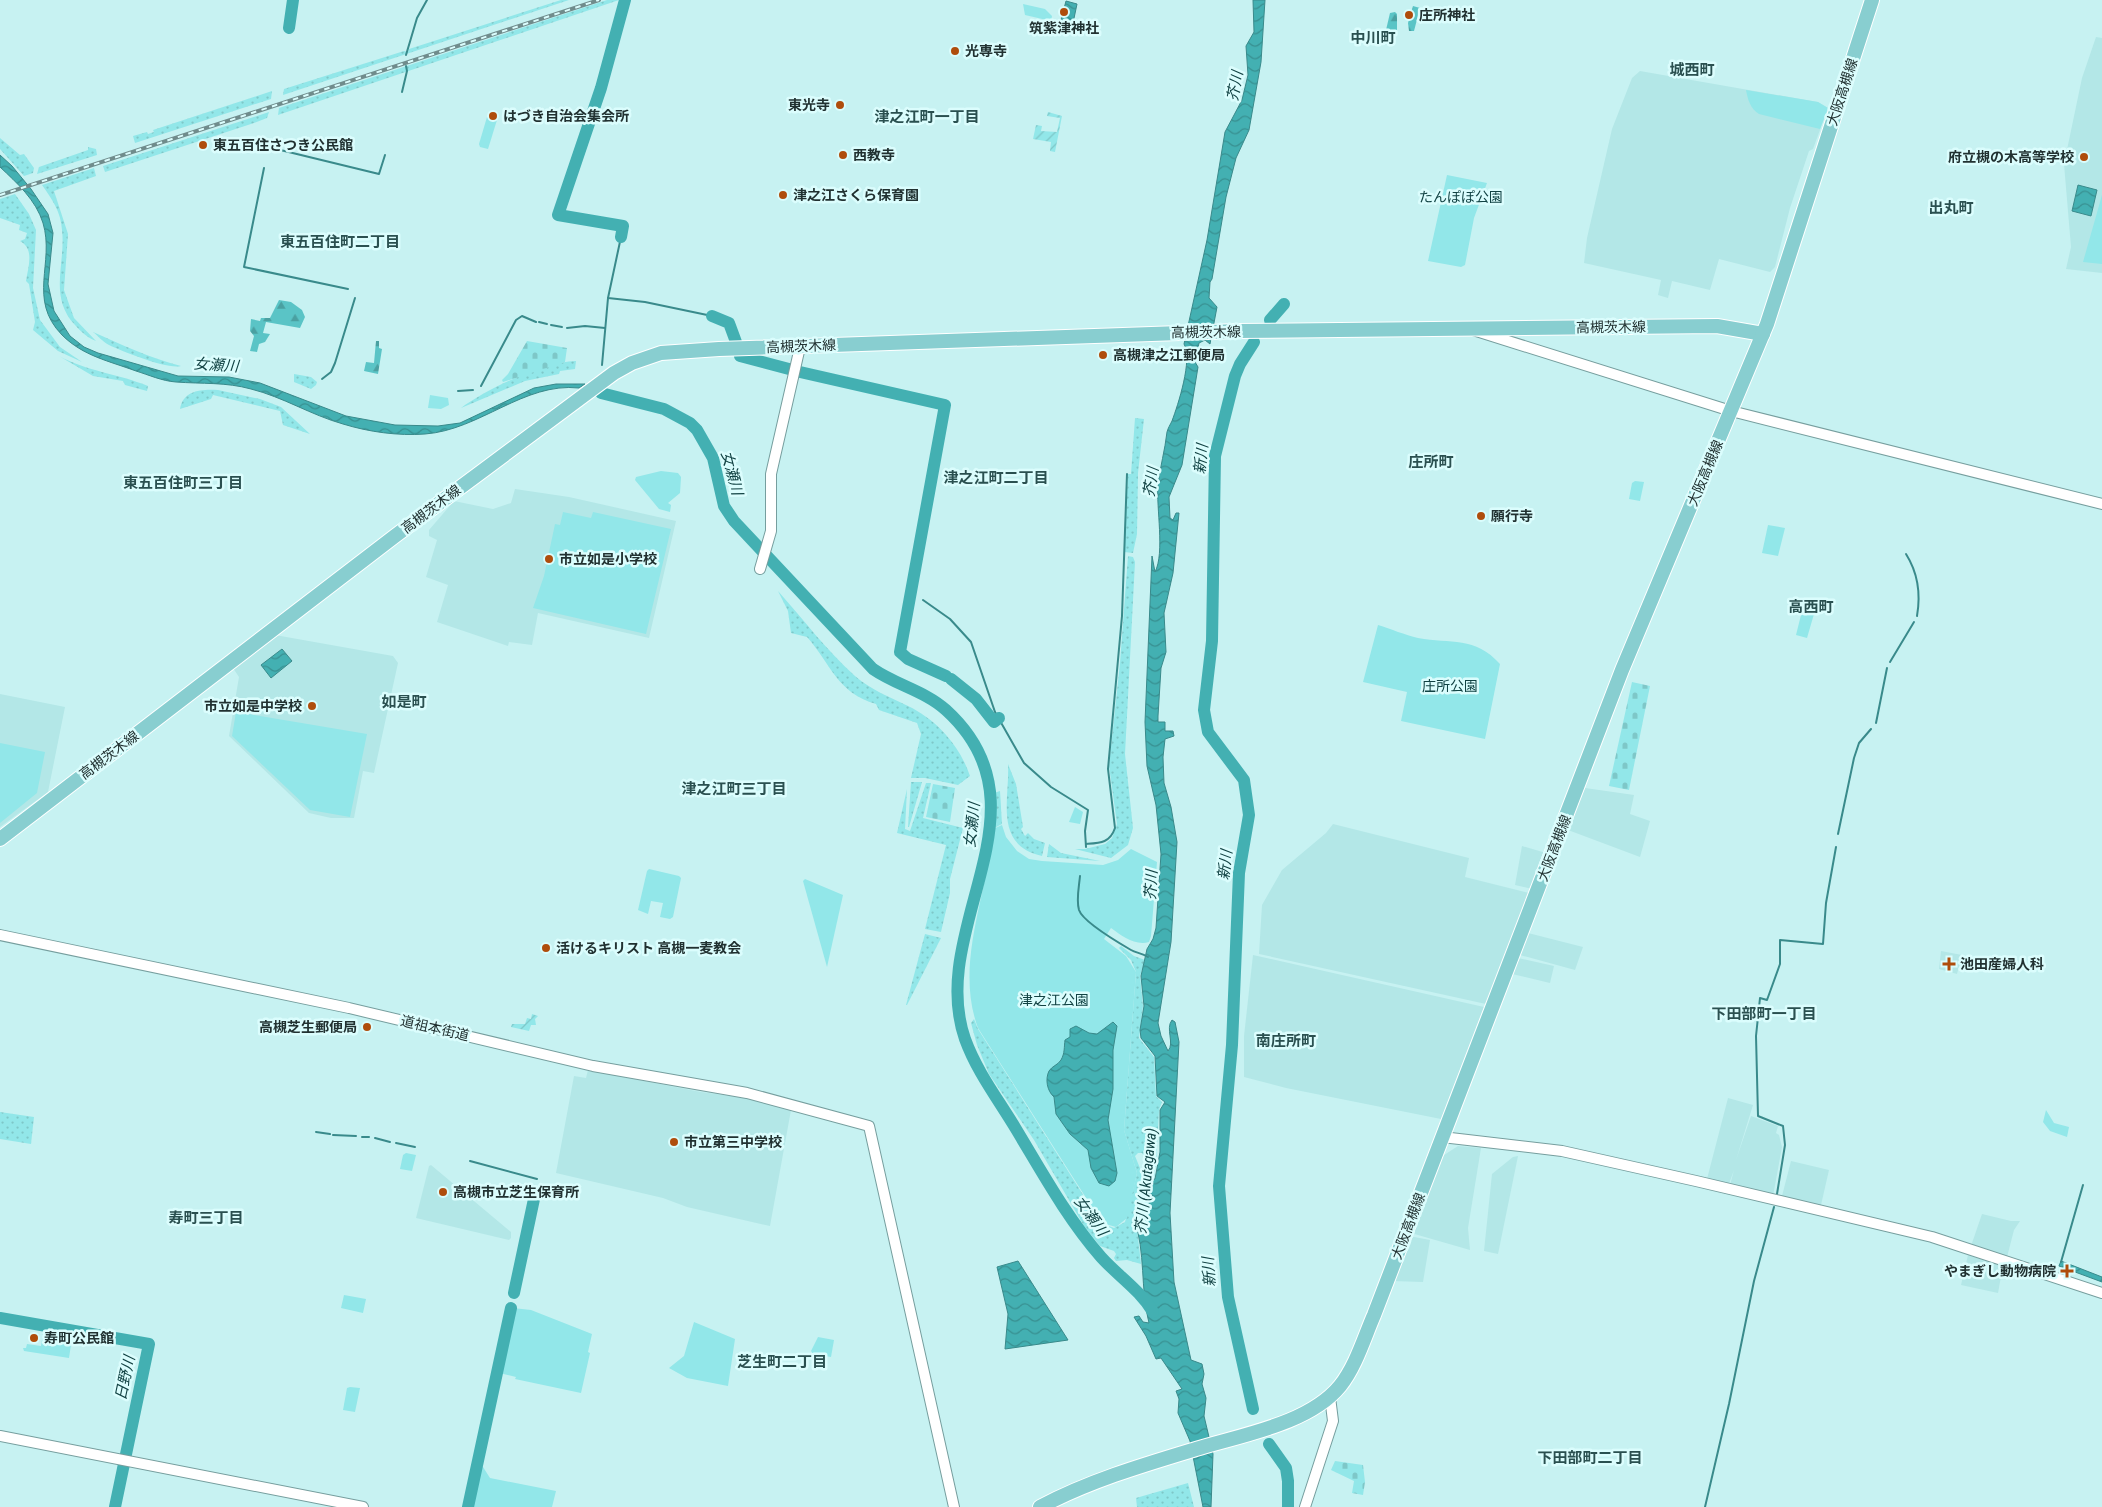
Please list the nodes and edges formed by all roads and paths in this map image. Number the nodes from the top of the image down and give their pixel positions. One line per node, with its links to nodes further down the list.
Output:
1 (1872, 0): 3 (main road, 大阪高槻線)
2 (1469, 329): 3 (main road, 高槻茨木線); 4 (main road, 高槻茨木線); 5 (street)
3 (1763, 334): 5 (main road, 大阪高槻線)
4 (800, 347): 7 (street); 8 (main road, 高槻茨木線)
5 (1731, 411): 6 (street); 10 (main road, 大阪高槻線)
6 (2102, 504)
7 (761, 567)
8 (0, 839)
9 (0, 935): 15 (street, 道祖本街道)
10 (1442, 1137): 11 (street); 12 (main road, 大阪高槻線)
11 (2102, 1293)
12 (1330, 1397): 16 (main road, 大阪高槻線); 17 (street)
13 (0, 1436): 14 (street)
14 (363, 1507)
15 (954, 1507)
16 (1040, 1507)
17 (1305, 1507)

